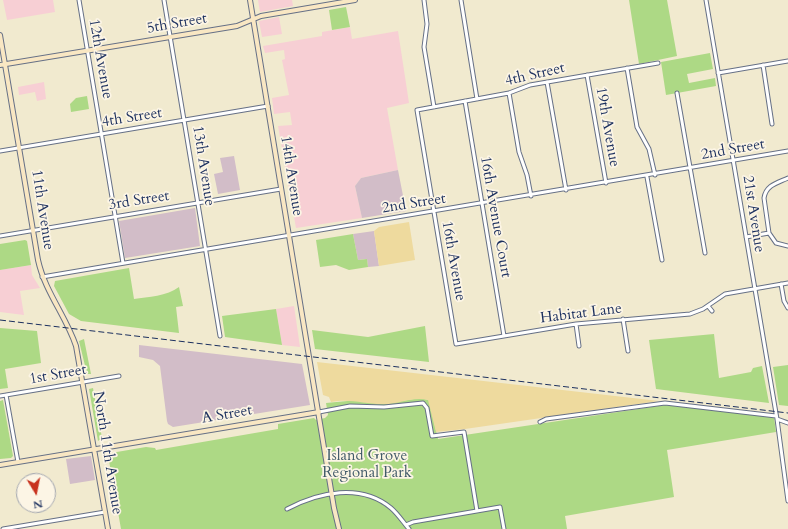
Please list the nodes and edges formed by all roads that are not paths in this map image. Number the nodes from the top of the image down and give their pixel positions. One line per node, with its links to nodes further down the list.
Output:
1 (79, 0): 11 (street, 12th Avenue)
2 (164, 0): 10 (street, 13th Avenue)
3 (250, 0): 8 (main road, 14th Avenue)
4 (355, 0): 8 (main road, 5th Street)
5 (424, 0): 25 (street)
6 (461, 0): 22 (street)
7 (706, 0): 17 (street, 21st Avenue)
8 (253, 19): 10 (main road, 5th Street); 24 (main road, 14th Avenue)
9 (0, 35): 14 (main road, 11th Avenue)
10 (171, 37): 11 (main road, 5th Street); 27 (street, 13th Avenue)
11 (88, 51): 14 (main road, 5th Street); 29 (street, 12th Avenue)
12 (788, 61): 15 (street)
13 (658, 63): 16 (street, 4th Street)
14 (2, 65): 30 (main road, 11th Avenue)
15 (763, 65): 17 (street); 28 (street)
16 (627, 68): 18 (street, 4th Street); 35 (street)
17 (718, 73): 33 (street, 21st Avenue)
18 (587, 75): 19 (street, 4th Street); 38 (street, 19th Avenue)
19 (547, 82): 20 (street, 4th Street); 40 (street)
20 (509, 93): 22 (street, 4th Street); 41 (street)
21 (677, 93): 34 (street)
22 (477, 99): 23 (street, 4th Street)
23 (465, 101): 25 (street, 4th Street); 43 (street, 16th Avenue Court)
24 (268, 106): 27 (street, 4th Street); 39 (main road, 14th Avenue)
25 (434, 107): 26 (street, 4th Street)
26 (417, 110): 44 (street, 16th Avenue)
27 (184, 120): 29 (street, 4th Street); 42 (street, 13th Avenue)
28 (772, 124)
29 (102, 134): 30 (street, 4th Street); 45 (street, 12th Avenue)
30 (19, 148): 31 (street, 4th Street); 46 (main road, 11th Avenue)
31 (0, 151)
32 (788, 151): 33 (street, 2nd Street)
33 (733, 161): 34 (street, 2nd Street); 50 (street, 21st Avenue)
34 (690, 169): 35 (street, 2nd Street); 53 (street)
35 (655, 175): 36 (street, 2nd Street)
36 (647, 176): 38 (street, 2nd Street); 54 (street)
37 (788, 178): 47 (street)
38 (606, 183): 40 (street, 2nd Street)
39 (281, 189): 42 (street, 3rd Street); 49 (main road, 14th Avenue)
40 (566, 190): 41 (street, 2nd Street)
41 (531, 196): 43 (street, 2nd Street)
42 (198, 203): 45 (street, 3rd Street); 52 (street, 13th Avenue)
43 (482, 204): 44 (street, 2nd Street); 66 (street, 16th Avenue Court)
44 (434, 212): 49 (street, 2nd Street); 67 (street, 16th Avenue)
45 (115, 216): 46 (street, 3rd Street); 55 (street, 12th Avenue)
46 (33, 230): 48 (street, 3rd Street); 56 (main road, 11th Avenue)
47 (769, 233): 50 (street); 51 (street)
48 (0, 236)
49 (289, 236): 52 (street, 2nd Street); 74 (main road, 14th Avenue)
50 (746, 237): 59 (street, 21st Avenue)
51 (788, 246)
52 (206, 249): 55 (street, 2nd Street); 65 (street, 13th Avenue)
53 (705, 253)
54 (662, 260)
55 (123, 263): 56 (street, 2nd Street)
56 (42, 277): 71 (main road, 11th Avenue)
57 (788, 283): 58 (street, Habitat Lane)
58 (781, 284): 59 (street, Habitat Lane); 61 (street)
59 (754, 289): 60 (street, Habitat Lane); 75 (street, 21st Avenue)
60 (708, 306): 62 (street); 63 (street, Habitat Lane)
61 (788, 308)
62 (712, 311)
63 (623, 319): 64 (street, Habitat Lane); 69 (street)
64 (576, 324): 66 (street, Habitat Lane); 68 (street)
65 (220, 336)
66 (504, 336): 67 (street, Habitat Lane)
67 (456, 344)
68 (579, 346)
69 (628, 351)
70 (119, 376): 71 (street, 1st Street)
71 (83, 382): 72 (street, 1st Street); 78 (main road, North 11th Avenue)
72 (6, 395): 73 (street, 1st Street); 79 (street)
73 (0, 396)
74 (319, 412): 78 (main road, A Street); 81 (main road, 14th Avenue); 84 (street, A Street)
75 (777, 418): 76 (street); 77 (street); 82 (street, 21st Avenue)
76 (540, 422)
77 (788, 423)
78 (95, 449): 79 (main road, A Street); 85 (main road, North 11th Avenue)
79 (18, 462): 80 (main road, A Street)
80 (0, 465)
81 (332, 494): 83 (street); 86 (street); 89 (main road, 14th Avenue)
82 (788, 501)
83 (288, 509)
84 (478, 511): 86 (street); 91 (street)
85 (105, 512): 87 (street); 88 (main road, North 11th Avenue)
86 (406, 525): 90 (street)
87 (3, 529)
88 (108, 529)
89 (339, 529)
90 (409, 529)
91 (504, 529)

